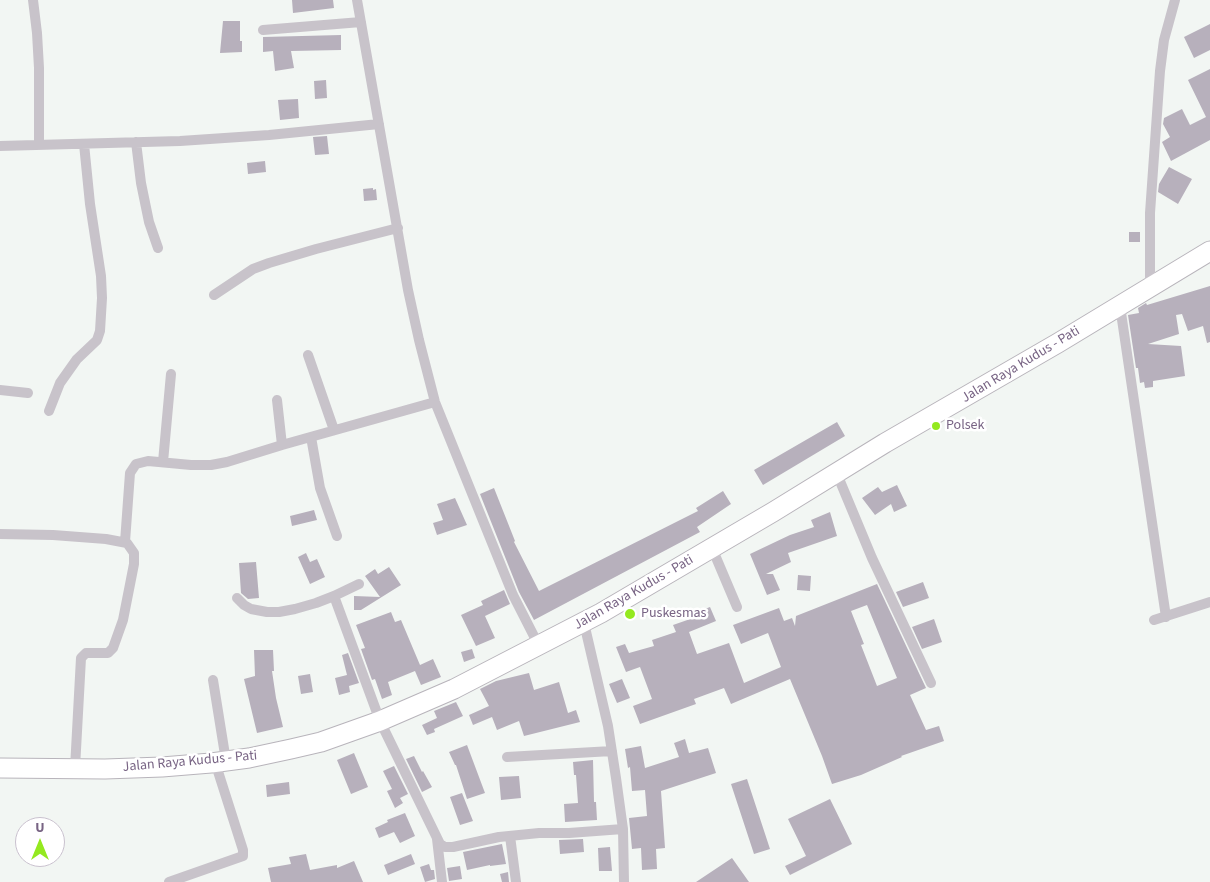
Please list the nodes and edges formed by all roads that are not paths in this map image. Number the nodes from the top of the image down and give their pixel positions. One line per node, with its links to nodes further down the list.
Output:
1 (33, 0): 9 (street)
2 (357, 0): 4 (street)
3 (1175, 0): 14 (street)
4 (360, 22): 5 (street); 6 (street)
5 (263, 30)
6 (378, 124): 7 (street); 11 (street)
7 (136, 142): 8 (street); 12 (street)
8 (84, 144): 9 (street); 23 (street)
9 (39, 145): 10 (street)
10 (0, 146)
11 (398, 228): 15 (street); 22 (street)
12 (158, 248)
13 (1209, 256): 14 (highway, Jalan Raya Kudus - Pati)
14 (1150, 287): 16 (highway, Jalan Raya Kudus - Pati)
15 (214, 294)
16 (1120, 306): 28 (highway, Jalan Raya Kudus - Pati); 38 (street)
17 (308, 355): 24 (street)
18 (171, 374): 27 (street)
19 (0, 390): 20 (street)
20 (28, 393)
21 (278, 400): 26 (street)
22 (435, 402): 24 (street); 41 (street)
23 (49, 412)
24 (334, 430): 25 (street)
25 (311, 436): 26 (street); 30 (street)
26 (282, 445): 27 (street)
27 (163, 462): 31 (street)
28 (837, 474): 32 (highway, Jalan Raya Kudus - Pati); 43 (street)
29 (0, 534): 31 (street)
30 (337, 536)
31 (125, 542): 49 (street)
32 (712, 548): 37 (street); 40 (highway, Jalan Raya Kudus - Pati)
33 (359, 584): 34 (street)
34 (334, 596): 35 (street); 44 (street)
35 (237, 598)
36 (1210, 602): 38 (street)
37 (737, 607)
38 (1166, 617): 39 (street)
39 (1154, 620)
40 (584, 623): 41 (highway, Jalan Raya Kudus - Pati); 45 (street)
41 (539, 646): 44 (highway, Jalan Raya Kudus - Pati)
42 (213, 680): 47 (street)
43 (932, 683)
44 (380, 721): 47 (highway, Jalan Raya Kudus - Pati); 52 (street)
45 (612, 751): 46 (street); 50 (street)
46 (507, 757)
47 (221, 762): 49 (highway, Jalan Raya Kudus - Pati); 53 (street)
48 (0, 768): 49 (highway, Jalan Raya Kudus - Pati)
49 (75, 768)
50 (623, 829): 51 (street); 57 (street)
51 (510, 836): 52 (street); 56 (street)
52 (437, 839): 55 (street)
53 (192, 878): 54 (street)
54 (169, 882)
55 (442, 882)
56 (516, 882)
57 (624, 882)

